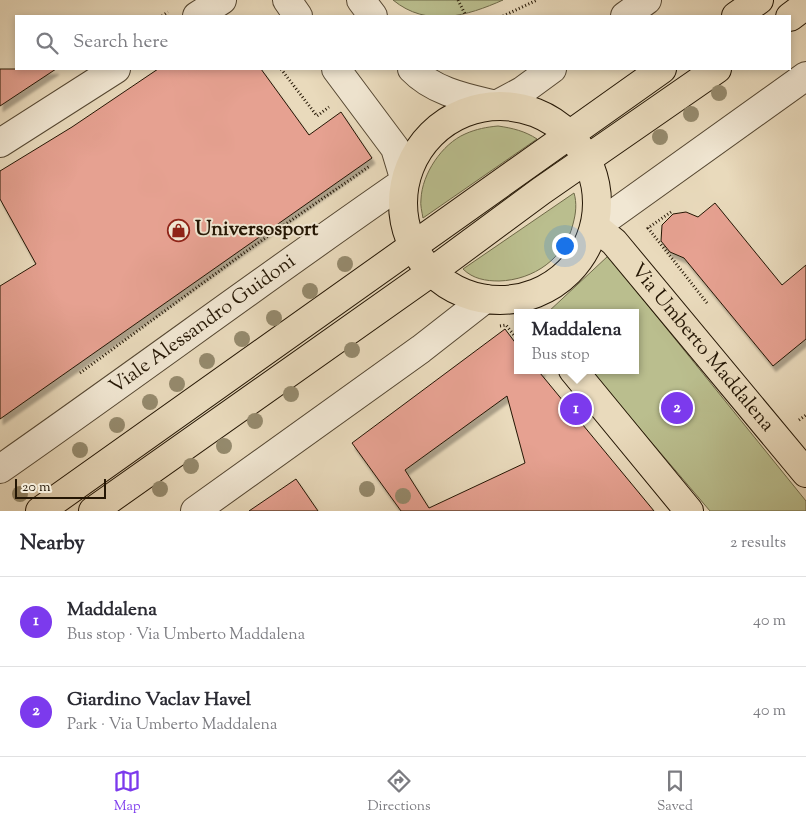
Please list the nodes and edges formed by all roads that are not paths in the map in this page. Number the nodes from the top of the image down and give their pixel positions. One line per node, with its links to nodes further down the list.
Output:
1 (222, 0): 7 (street)
2 (287, 0): 8 (street)
3 (361, 0): 9 (street)
4 (647, 0): 10 (street)
5 (759, 0): 11 (main road)
6 (806, 6): 12 (main road)
7 (199, 15)
8 (297, 15)
9 (372, 15)
10 (626, 15)
11 (737, 15)
12 (791, 16)
13 (114, 70): 22 (street)
14 (337, 70): 24 (street)
15 (413, 70): 20 (street)
16 (551, 70): 20 (street)
17 (661, 70): 21 (main road)
18 (716, 70): 23 (main road)
19 (806, 76): 25 (street)
20 (496, 105): 21 (main road); 24 (main road)
21 (570, 135): 23 (main road); 26 (main road)
22 (0, 143)
23 (588, 160): 25 (main road); 27 (main road)
24 (405, 181): 26 (main road); 32 (street, Viale Alessandro Guidoni)
25 (595, 227): 29 (main road); 31 (main road, Via Umberto Maddalena)
26 (414, 247): 27 (main road); 33 (main road)
27 (430, 273): 28 (main road); 34 (main road)
28 (485, 299): 29 (main road); 35 (street)
29 (522, 306)
30 (576, 374): 36 (main road)
31 (803, 463)
32 (0, 469)
33 (40, 511)
34 (93, 511)
35 (195, 511)
36 (688, 511)

